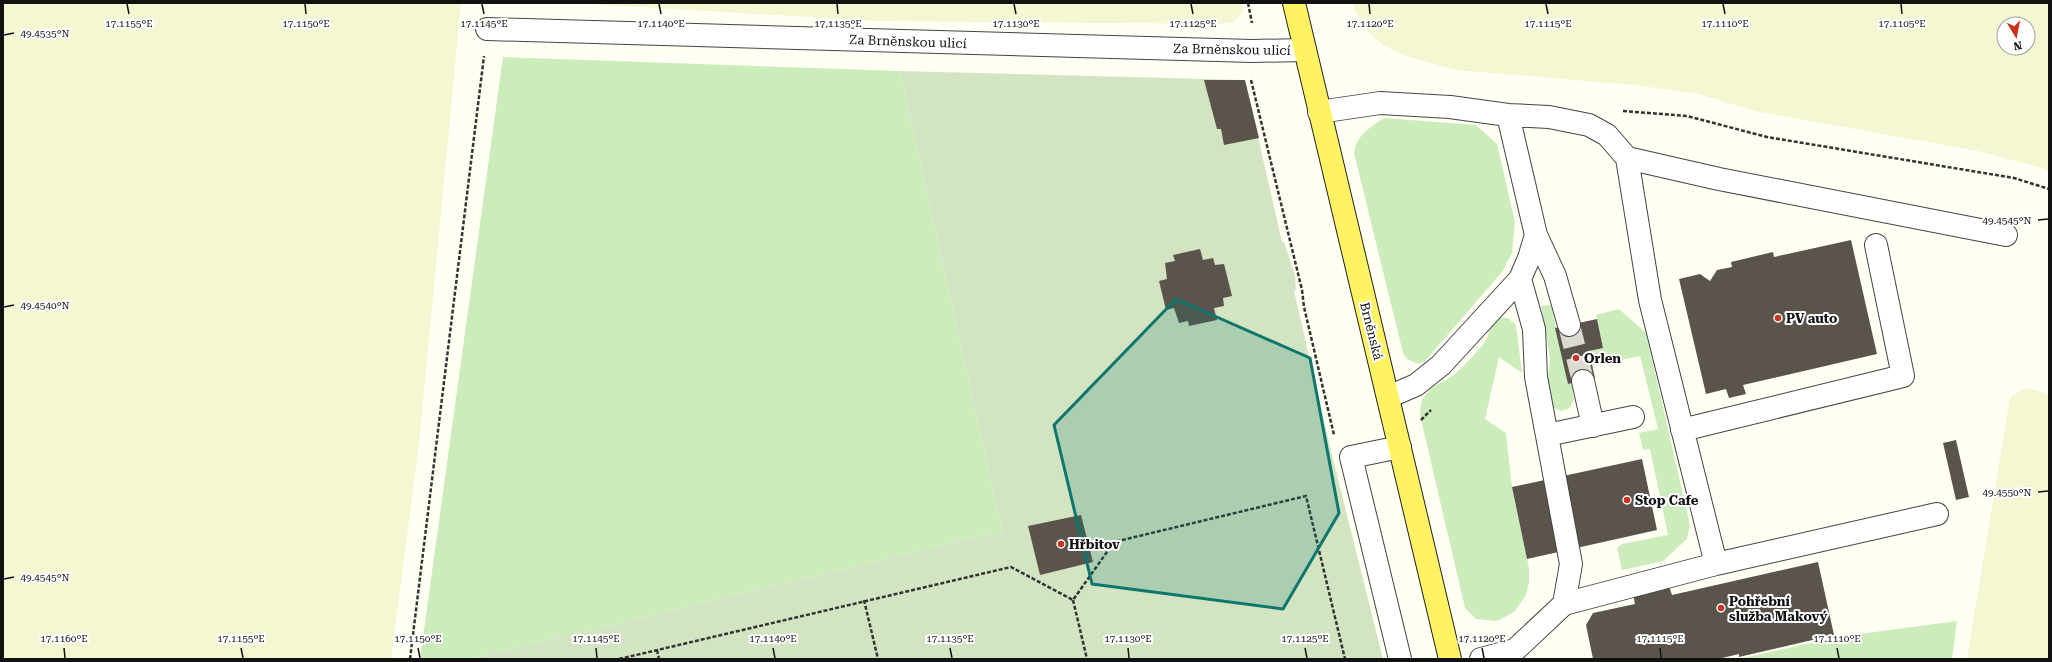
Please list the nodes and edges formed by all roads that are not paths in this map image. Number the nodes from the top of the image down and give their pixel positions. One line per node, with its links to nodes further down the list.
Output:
1 (1294, 3): 3 (main road, Brněnská)
2 (487, 29): 3 (lane, Za Brněnskou ulicí)
3 (1305, 50): 4 (main road, Brněnská)
4 (1319, 112): 5 (lane); 13 (main road, Brněnská)
5 (1508, 115): 6 (lane); 7 (lane)
6 (1627, 158): 8 (lane); 16 (lane)
7 (1536, 235): 10 (lane); 11 (lane)
8 (2006, 235)
9 (1876, 245): 16 (lane)
10 (1520, 279): 13 (lane); 17 (lane)
11 (1569, 325)
12 (1583, 381): 15 (lane)
13 (1388, 397): 18 (main road, Brněnská)
14 (1633, 417): 15 (lane)
15 (1593, 426): 17 (lane)
16 (1682, 430): 20 (lane)
17 (1547, 435): 21 (lane)
18 (1398, 437): 22 (lane); 23 (main road, Brněnská)
19 (1937, 514): 20 (lane)
20 (1716, 564): 21 (lane)
21 (1564, 604): 24 (lane)
22 (1400, 659)
23 (1450, 659)
24 (1481, 659)

